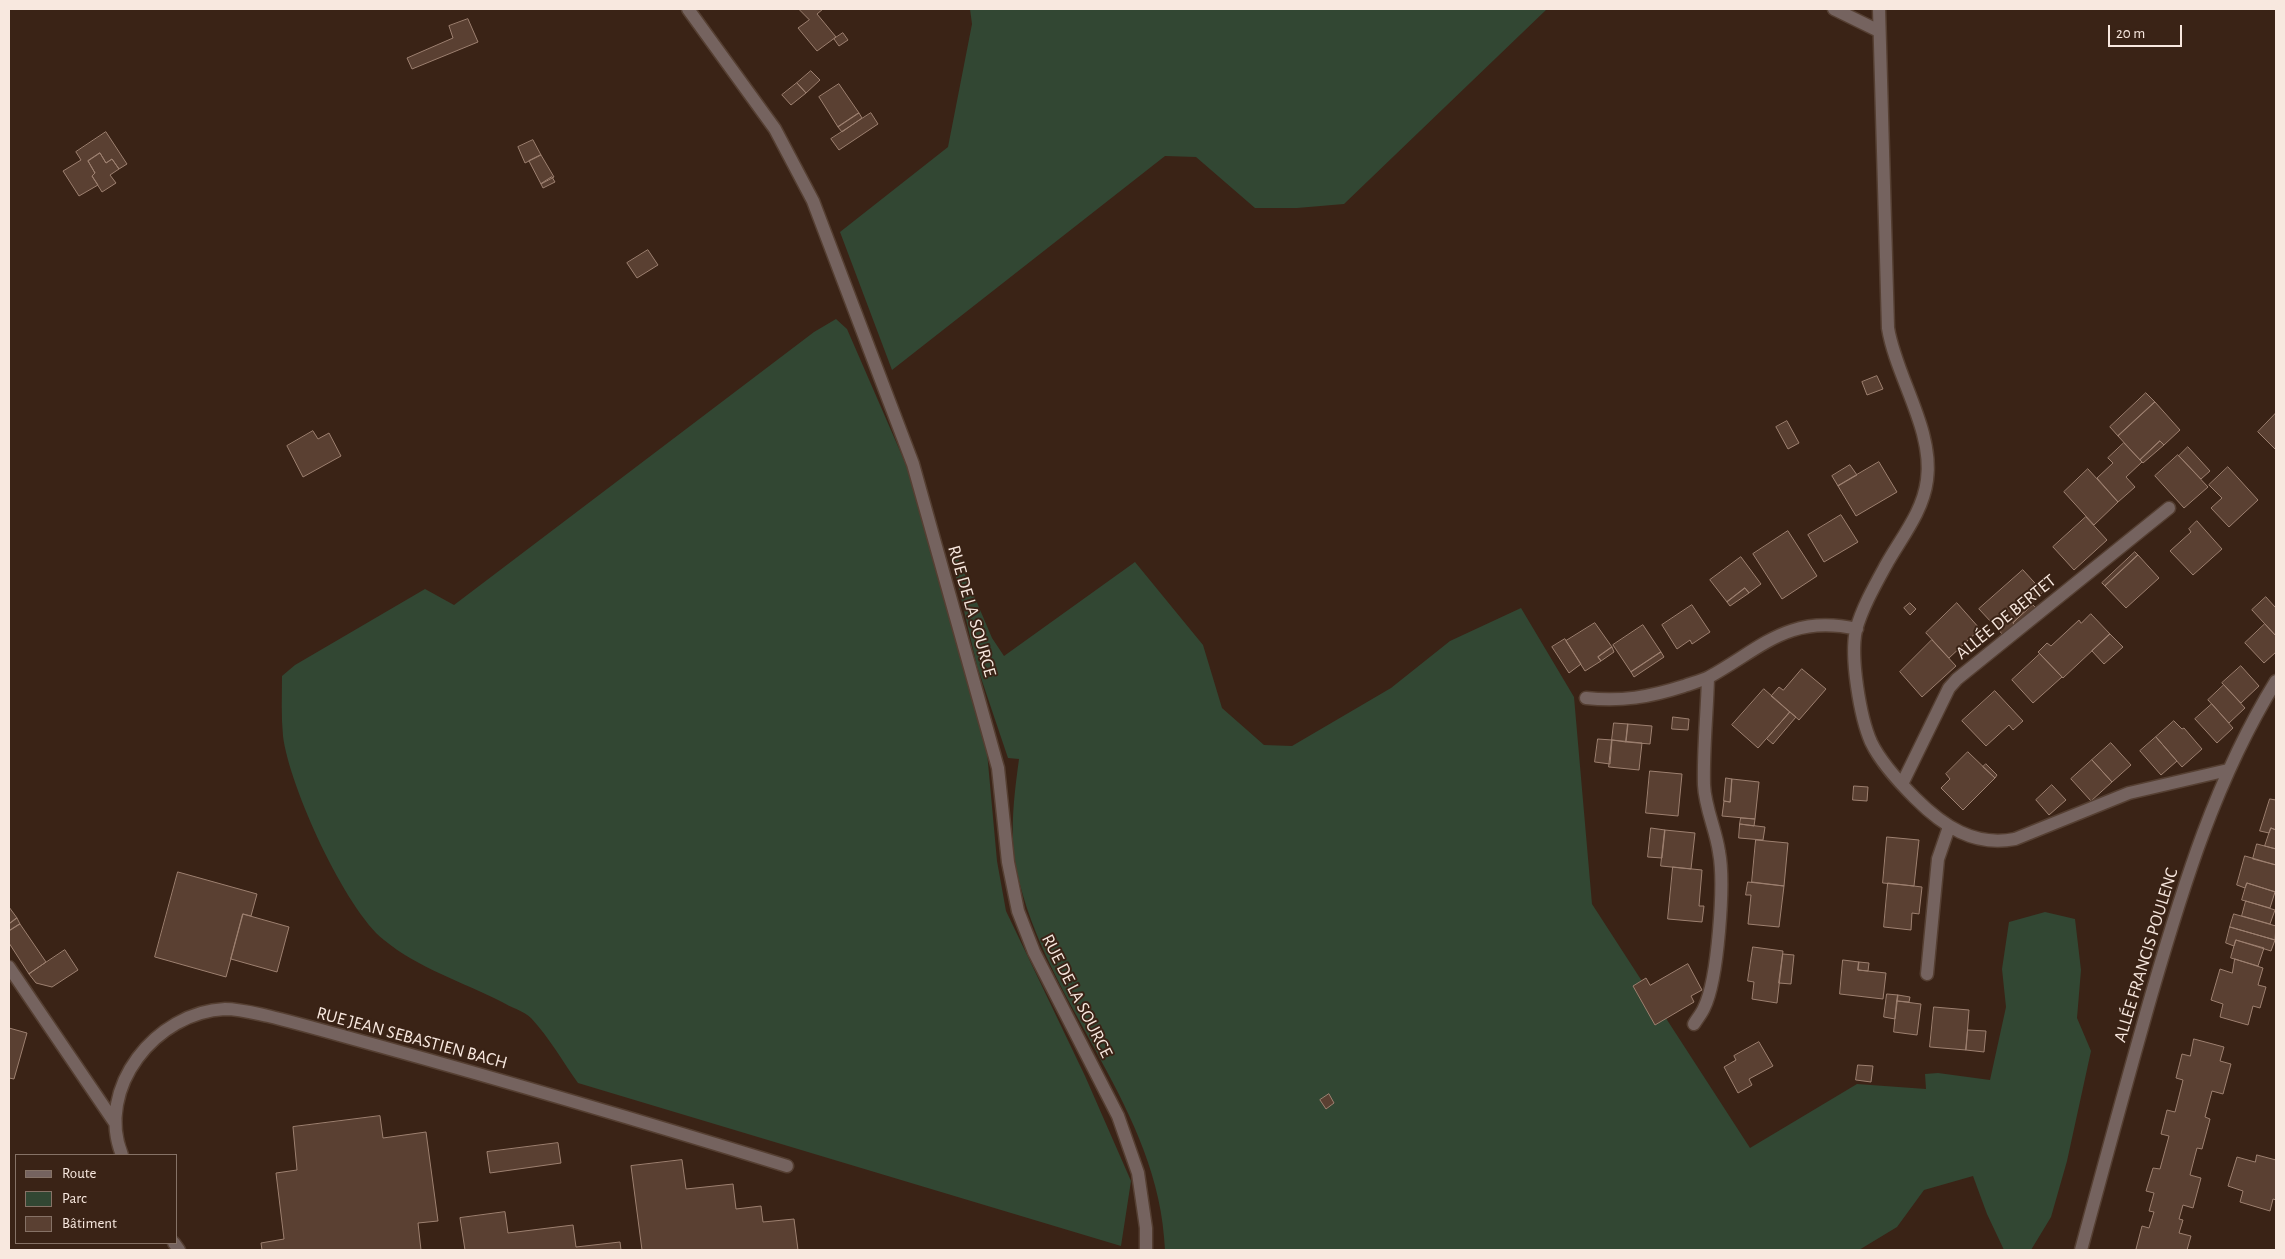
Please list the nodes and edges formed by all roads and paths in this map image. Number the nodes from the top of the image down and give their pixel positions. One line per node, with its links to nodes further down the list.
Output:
1 (688, 9): 19 (street, RUE DE LA SOURCE)
2 (1834, 9): 4 (street)
3 (1879, 9): 4 (street)
4 (1879, 31): 6 (street)
5 (2169, 508): 11 (street, ALLÉE DE BERTET)
6 (1857, 629): 7 (street); 11 (street)
7 (1708, 678): 9 (street); 15 (street)
8 (2276, 681): 10 (street, ALLÉE FRANCIS POULENC)
9 (1586, 698)
10 (2228, 770): 12 (street); 20 (street, ALLÉE FRANCIS POULENC)
11 (1902, 784): 12 (street)
12 (1949, 827): 14 (street)
13 (9, 967): 16 (street)
14 (1927, 974)
15 (1694, 1024)
16 (115, 1123): 17 (street, RUE JEAN SEBASTIEN BACH); 18 (street, RUE JEAN SEBASTIEN BACH)
17 (122, 1154)
18 (787, 1166)
19 (1146, 1250)
20 (2081, 1250)

